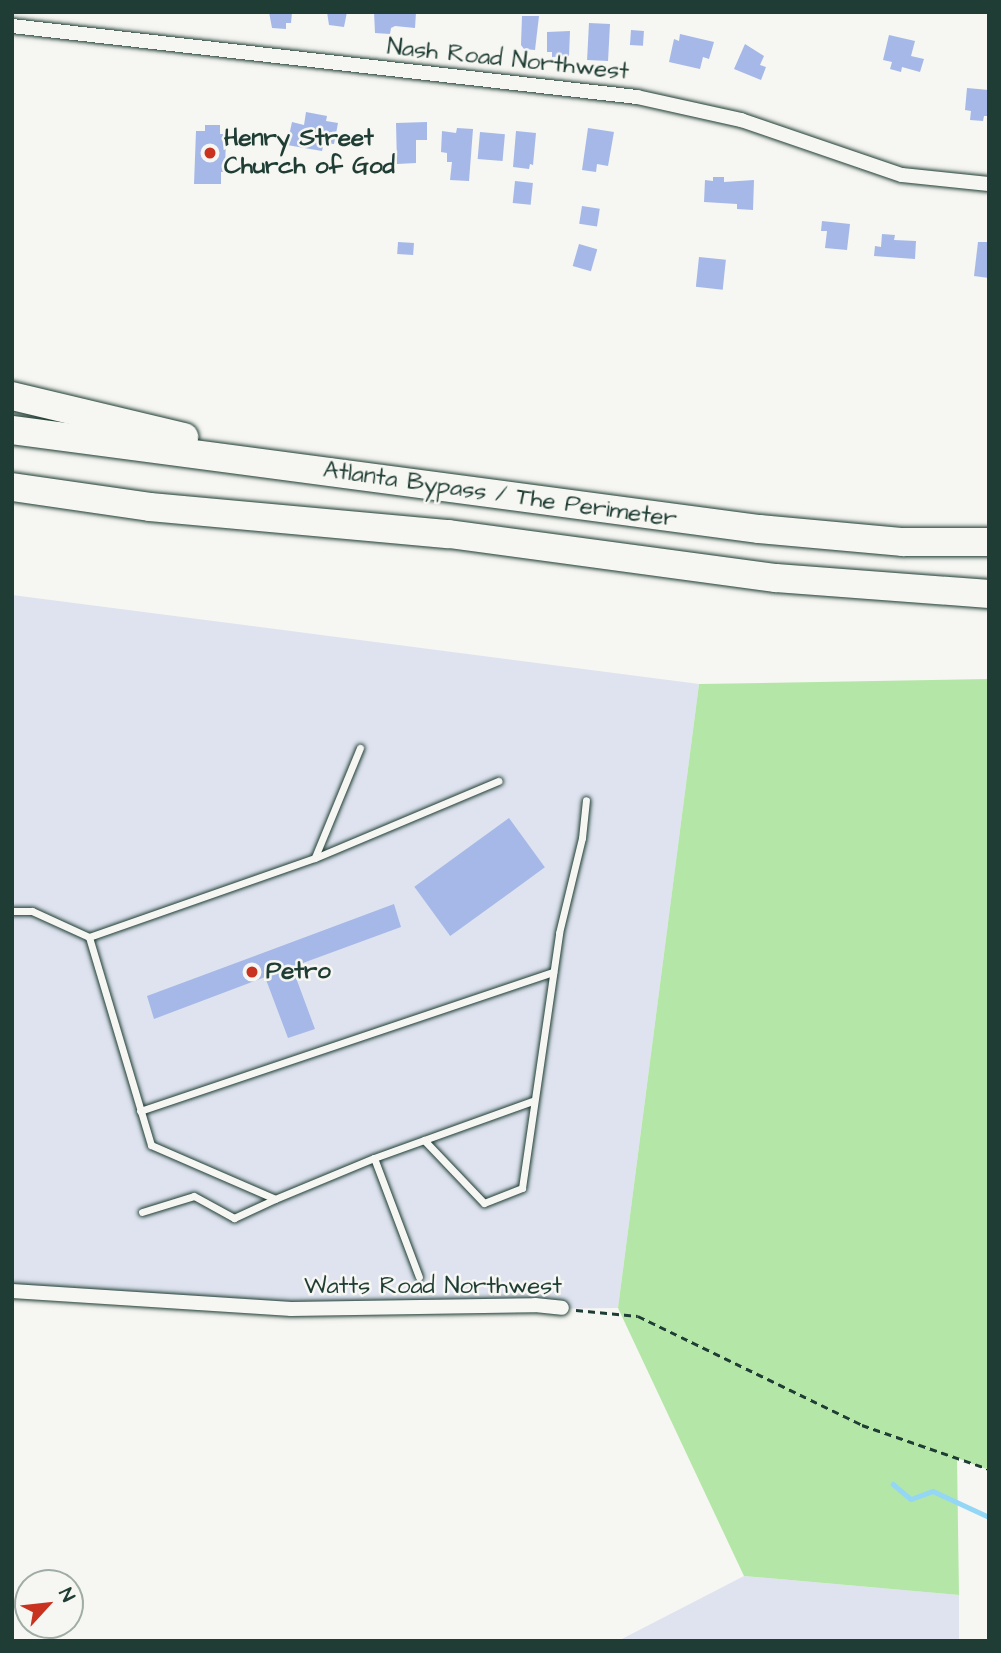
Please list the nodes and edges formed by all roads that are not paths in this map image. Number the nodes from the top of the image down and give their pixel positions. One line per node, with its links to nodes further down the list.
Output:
1 (12, 26): 2 (street, Nash Road Northwest)
2 (989, 184)
3 (12, 396): 5 (highway)
4 (12, 430): 5 (highway, Atlanta Bypass / The Perimeter)
5 (326, 471): 9 (highway, Atlanta Bypass / The Perimeter)
6 (12, 487): 8 (highway, Atlanta Bypass / The Perimeter)
7 (12, 500): 8 (highway)
8 (150, 507): 10 (highway, Atlanta Bypass / The Perimeter)
9 (989, 542)
10 (989, 594)
11 (360, 748): 14 (lane)
12 (498, 781): 14 (lane)
13 (586, 800): 17 (lane)
14 (315, 858): 16 (lane)
15 (12, 911): 16 (lane)
16 (89, 937): 19 (lane)
17 (553, 972): 18 (lane); 19 (lane)
18 (532, 1101): 20 (lane); 20 (lane)
19 (140, 1111): 22 (lane)
20 (424, 1140): 21 (lane)
21 (374, 1158): 22 (lane); 24 (lane)
22 (275, 1199): 23 (lane)
23 (142, 1212)
24 (419, 1277)
25 (12, 1291): 26 (street, Watts Road Northwest)
26 (562, 1308)

